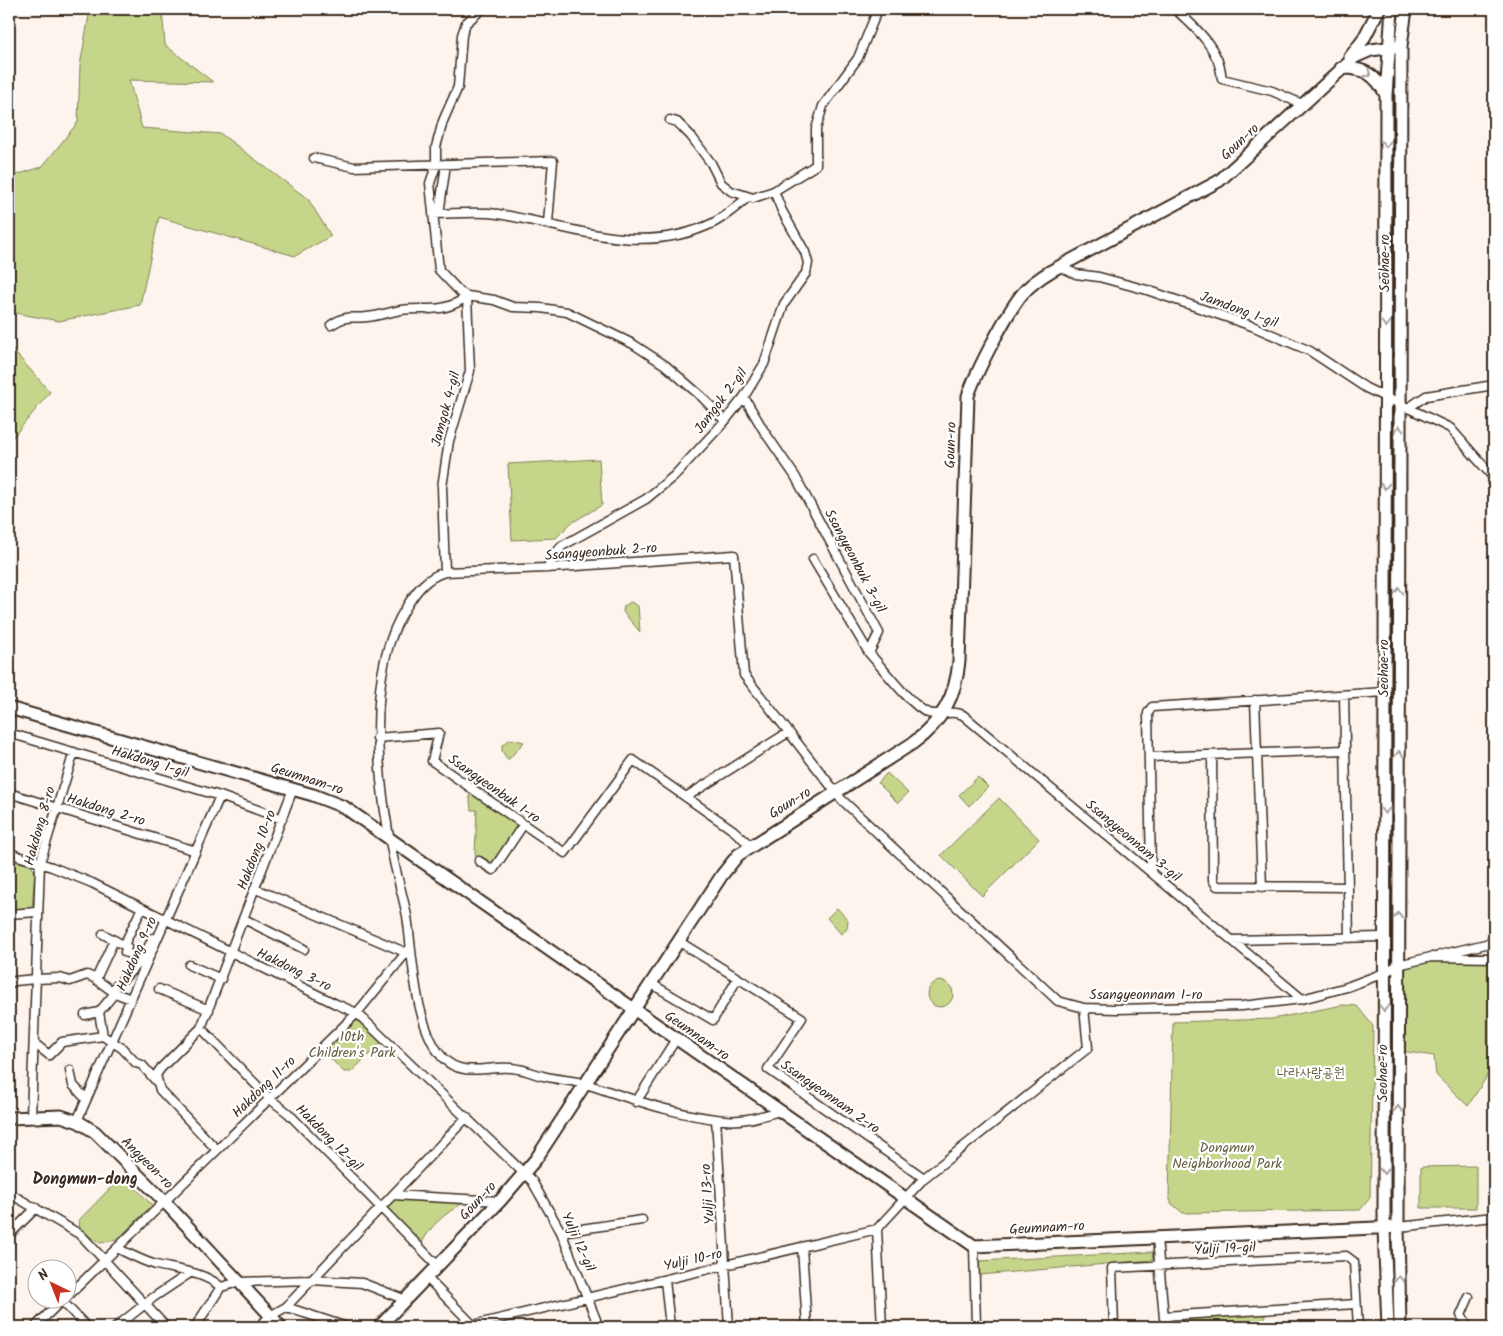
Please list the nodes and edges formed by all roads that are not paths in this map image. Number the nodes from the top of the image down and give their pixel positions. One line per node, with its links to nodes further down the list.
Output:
1 (482, 9): 14 (street)
2 (878, 9): 16 (street)
3 (1175, 9): 11 (street)
4 (1379, 9): 9 (street)
5 (1392, 9): 8 (street, Seohae-ro)
6 (1406, 9): 7 (street, Seohae-ro)
7 (1401, 46): 8 (street, Goun-ro); 26 (street, Seohae-ro)
8 (1388, 47): 9 (street, Goun-ro); 10 (street, Seohae-ro)
9 (1341, 68): 10 (street, one-way to 10); 11 (street, Goun-ro)
10 (1386, 95): 25 (street, Seohae-ro, one-way to 25)
11 (1302, 104): 20 (street, Goun-ro)
12 (670, 120): 17 (street)
13 (314, 158): 14 (street)
14 (436, 164): 15 (street); 18 (street)
15 (446, 164): 18 (street); 19 (street)
16 (774, 191): 17 (street); 24 (street, Jamgok 2-gil)
17 (747, 198): 19 (street)
18 (436, 214): 19 (street); 21 (street)
19 (548, 223)
20 (1060, 267): 25 (street, Jamdong 1-gil); 37 (street, Goun-ro)
21 (467, 296): 22 (street); 27 (street); 31 (street, Jamgok 4-gil)
22 (331, 325)
23 (1494, 385): 26 (street)
24 (744, 396): 27 (street, Jamgok 2-gil); 32 (street, Ssangyeonbuk 3-gil)
25 (1386, 397): 26 (street, Jamdong 1-gil); 33 (street, Seohae-ro, one-way to 33)
26 (1403, 406): 28 (street, Jamdong 1-gil); 84 (street, Seohae-ro, one-way to 26)
27 (725, 421): 30 (street, Jamgok 2-gil)
28 (1494, 478)
29 (813, 559): 32 (street)
30 (547, 568): 31 (street, Ssangyeonbuk 2-ro); 38 (street, Ssangyeonbuk 2-ro)
31 (445, 572): 40 (street, Ssangyeonbuk 2-ro)
32 (869, 654): 37 (street)
33 (1385, 692): 34 (street, Seohae-ro); 70 (street, Seohae-ro, one-way to 70)
34 (1344, 695): 35 (street, Seohae-ro); 41 (street)
35 (1255, 700): 43 (street); 45 (street, Seohae-ro)
36 (9, 708): 46 (street, Geumnam-ro)
37 (944, 712): 48 (street, Goun-ro); 60 (street, Ssangyeonnam 3-gil)
38 (789, 732): 48 (street, Ssangyeonnam 1-ro); 50 (street)
39 (9, 733): 42 (street, Hakdong 1-gil)
40 (376, 738): 53 (street, Ssangyeonbuk 1-ro); 54 (street, Ssangyeonbuk 2-ro)
41 (1345, 750): 43 (street); 62 (street)
42 (74, 752): 49 (street, Hakdong 1-gil); 51 (street, Hakdong 8-ro)
43 (1257, 753): 44 (street); 61 (street)
44 (1212, 755): 45 (street); 61 (street)
45 (1149, 757): 60 (street, Seohae-ro)
46 (293, 789): 52 (street, Hakdong 10-ro); 54 (street, Geumnam-ro)
47 (9, 793): 51 (street, Hakdong 2-ro)
48 (835, 793): 55 (street, Goun-ro); 96 (street, Ssangyeonnam 1-ro)
49 (220, 796): 52 (street, Hakdong 1-gil); 56 (street, Hakdong 9-ro)
50 (686, 797): 53 (street, Ssangyeonbuk 1-ro); 55 (street)
51 (58, 808): 56 (street, Hakdong 2-ro); 59 (street, Hakdong 8-ro)
52 (282, 820): 63 (street, Hakdong 10-ro)
53 (523, 826): 58 (street)
54 (389, 838): 78 (street); 98 (street, Geumnam-ro)
55 (750, 845): 74 (street, Goun-ro)
56 (196, 851): 68 (street, Hakdong 9-ro)
57 (9, 854): 59 (street, Hakdong 3-ro)
58 (479, 860)
59 (40, 863): 64 (street, Hakdong 3-ro); 65 (street, Hakdong 8-ro)
60 (1151, 872): 73 (street, Ssangyeonnam 3-gil)
61 (1262, 887): 62 (street)
62 (1348, 887): 71 (street)
63 (256, 889): 67 (street, Hakdong 10-ro); 78 (street)
64 (142, 908): 68 (street, Hakdong 3-ro); 76 (street)
65 (37, 912): 66 (street); 87 (street, Hakdong 8-ro)
66 (9, 914)
67 (244, 919): 77 (street); 79 (street, Hakdong 10-ro)
68 (165, 920): 79 (street, Hakdong 3-ro); 82 (street, Hakdong 9-ro)
69 (103, 934): 72 (street)
70 (1384, 937): 71 (street); 85 (street, Seohae-ro)
71 (1348, 938): 73 (street)
72 (114, 940): 76 (street); 88 (street)
73 (1231, 940): 95 (street, Ssangyeonnam 3-gil)
74 (678, 941): 86 (street, Ssangyeonnam 2-ro); 90 (street, Goun-ro)
75 (1494, 942): 80 (street)
76 (124, 945): 82 (street)
77 (304, 949)
78 (409, 950): 100 (street, Hakdong 11-ro); 109 (street)
79 (232, 953): 89 (street, Hakdong 10-ro); 100 (street, Hakdong 3-ro)
80 (1431, 957): 81 (street); 84 (street, Ssangyeonnam 1-ro)
81 (1494, 958)
82 (144, 962): 93 (street); 94 (street, Hakdong 9-ro)
83 (189, 965): 89 (street)
84 (1398, 965): 85 (street, Ssangyeonnam 1-ro); 131 (street, Seohae-ro, one-way to 84)
85 (1384, 973): 95 (street, Ssangyeonnam 1-ro); 132 (street, Seohae-ro, one-way to 132)
86 (738, 978): 90 (street); 121 (street, Ssangyeonnam 2-ro)
87 (35, 979): 88 (street); 91 (street); 105 (street, Hakdong 8-ro)
88 (96, 979): 93 (street)
89 (221, 979): 97 (street, Hakdong 10-ro)
90 (650, 983): 98 (street, Goun-ro)
91 (9, 984)
92 (159, 989): 97 (street)
93 (113, 992): 94 (street); 99 (street)
94 (130, 999): 106 (street, Hakdong 9-ro)
95 (1302, 999): 96 (street, Ssangyeonnam 1-ro)
96 (1084, 1008): 121 (street)
97 (209, 1010): 102 (street, Hakdong 10-ro)
98 (633, 1010): 104 (street, Geumnam-ro); 109 (street, Goun-ro)
99 (99, 1012): 101 (street); 103 (street)
100 (358, 1013): 111 (street, Hakdong 11-ro); 115 (street, Hakdong 3-ro)
101 (85, 1015)
102 (201, 1028): 108 (street, Hakdong 10-ro); 111 (street, Hakdong 12-gil)
103 (103, 1036): 105 (street); 106 (street)
104 (676, 1039): 112 (street); 113 (street, Geumnam-ro)
105 (34, 1042): 114 (street, Hakdong 8-ro)
106 (112, 1042): 108 (street); 110 (street, Hakdong 9-ro)
107 (70, 1070): 110 (street)
108 (156, 1080): 119 (street)
109 (586, 1084): 112 (street); 120 (street, Goun-ro)
110 (86, 1099): 118 (street, Hakdong 9-ro)
111 (270, 1099): 119 (street, Hakdong 11-ro); 128 (street, Hakdong 12-gil)
112 (636, 1102): 117 (street)
113 (780, 1112): 117 (street); 124 (street, Geumnam-ro)
114 (31, 1117): 116 (street, Angyeon-ro); 118 (street, Angyeon-ro)
115 (467, 1117): 120 (street, Hakdong 3-ro); 122 (street)
116 (9, 1118)
117 (716, 1119): 141 (street, Yulji 13-ro)
118 (77, 1121): 125 (street, Angyeon-ro)
119 (218, 1150): 125 (street, Hakdong 11-ro)
120 (524, 1173): 126 (street, Goun-ro); 134 (street, Yulji 12-gil)
121 (924, 1178): 124 (street)
122 (393, 1194): 126 (street); 128 (street)
123 (9, 1195): 127 (street)
124 (906, 1198): 133 (street); 137 (street, Geumnam-ro)
125 (164, 1201): 139 (street, Hakdong 11-ro); 148 (street, Angyeon-ro)
126 (500, 1201): 143 (street, Goun-ro)
127 (36, 1208): 135 (street); 140 (street)
128 (381, 1208): 143 (street, Hakdong 12-gil); 146 (street)
129 (1494, 1217): 131 (street)
130 (642, 1220): 134 (street)
131 (1398, 1227): 132 (street, Geumnam-ro); 181 (street, Seohae-ro, one-way to 131)
132 (1384, 1228): 136 (street, Geumnam-ro); 180 (street, Seohae-ro)
133 (877, 1229): 138 (street, Yulji 10-ro); 175 (street)
134 (561, 1232): 152 (street, Yulji 12-gil)
135 (9, 1235)
136 (1156, 1238): 137 (street, Geumnam-ro); 142 (street)
137 (974, 1246): 176 (street)
138 (802, 1247): 141 (street, Yulji 10-ro); 174 (street)
139 (117, 1248): 140 (street, Hakdong 11-ro); 144 (street)
140 (105, 1260): 149 (street, Hakdong 11-ro); 155 (street)
141 (725, 1265): 147 (street, Yulji 10-ro); 173 (street, Yulji 13-ro)
142 (1159, 1265): 154 (street, Yulji 19-gil); 160 (street); 177 (street, Yulji 19-gil)
143 (438, 1266): 145 (street, Goun-ro)
144 (190, 1274): 150 (street); 155 (street)
145 (427, 1278): 153 (street, Goun-ro); 161 (street)
146 (312, 1280): 148 (street); 153 (street); 156 (street)
147 (665, 1280): 152 (street, Yulji 10-ro); 172 (street)
148 (239, 1282): 150 (street); 159 (street, Angyeon-ro)
149 (78, 1286)
150 (222, 1287): 166 (street)
151 (1469, 1297): 182 (street)
152 (589, 1298): 161 (street, Yulji 10-ro); 171 (street, Yulji 12-gil)
153 (406, 1300): 170 (street, Goun-ro)
154 (1356, 1304): 160 (street); 179 (street, Yulji 19-gil)
155 (146, 1305): 164 (street); 165 (street)
156 (286, 1307): 159 (street); 169 (street)
157 (55, 1308): 162 (street, Hakdong 11-ro)
158 (73, 1308): 163 (street)
159 (270, 1316): 167 (street); 168 (street, Angyeon-ro)
160 (1164, 1316): 178 (street)
161 (474, 1326)
162 (35, 1327)
163 (87, 1327)
164 (116, 1327)
165 (166, 1327)
166 (195, 1327)
167 (259, 1327)
168 (281, 1327)
169 (347, 1327)
170 (379, 1327)
171 (599, 1327)
172 (670, 1327)
173 (729, 1327)
174 (807, 1327)
175 (882, 1327)
176 (976, 1327)
177 (1114, 1327)
178 (1171, 1327)
179 (1358, 1327)
180 (1388, 1327)
181 (1400, 1327)
182 (1468, 1327)

